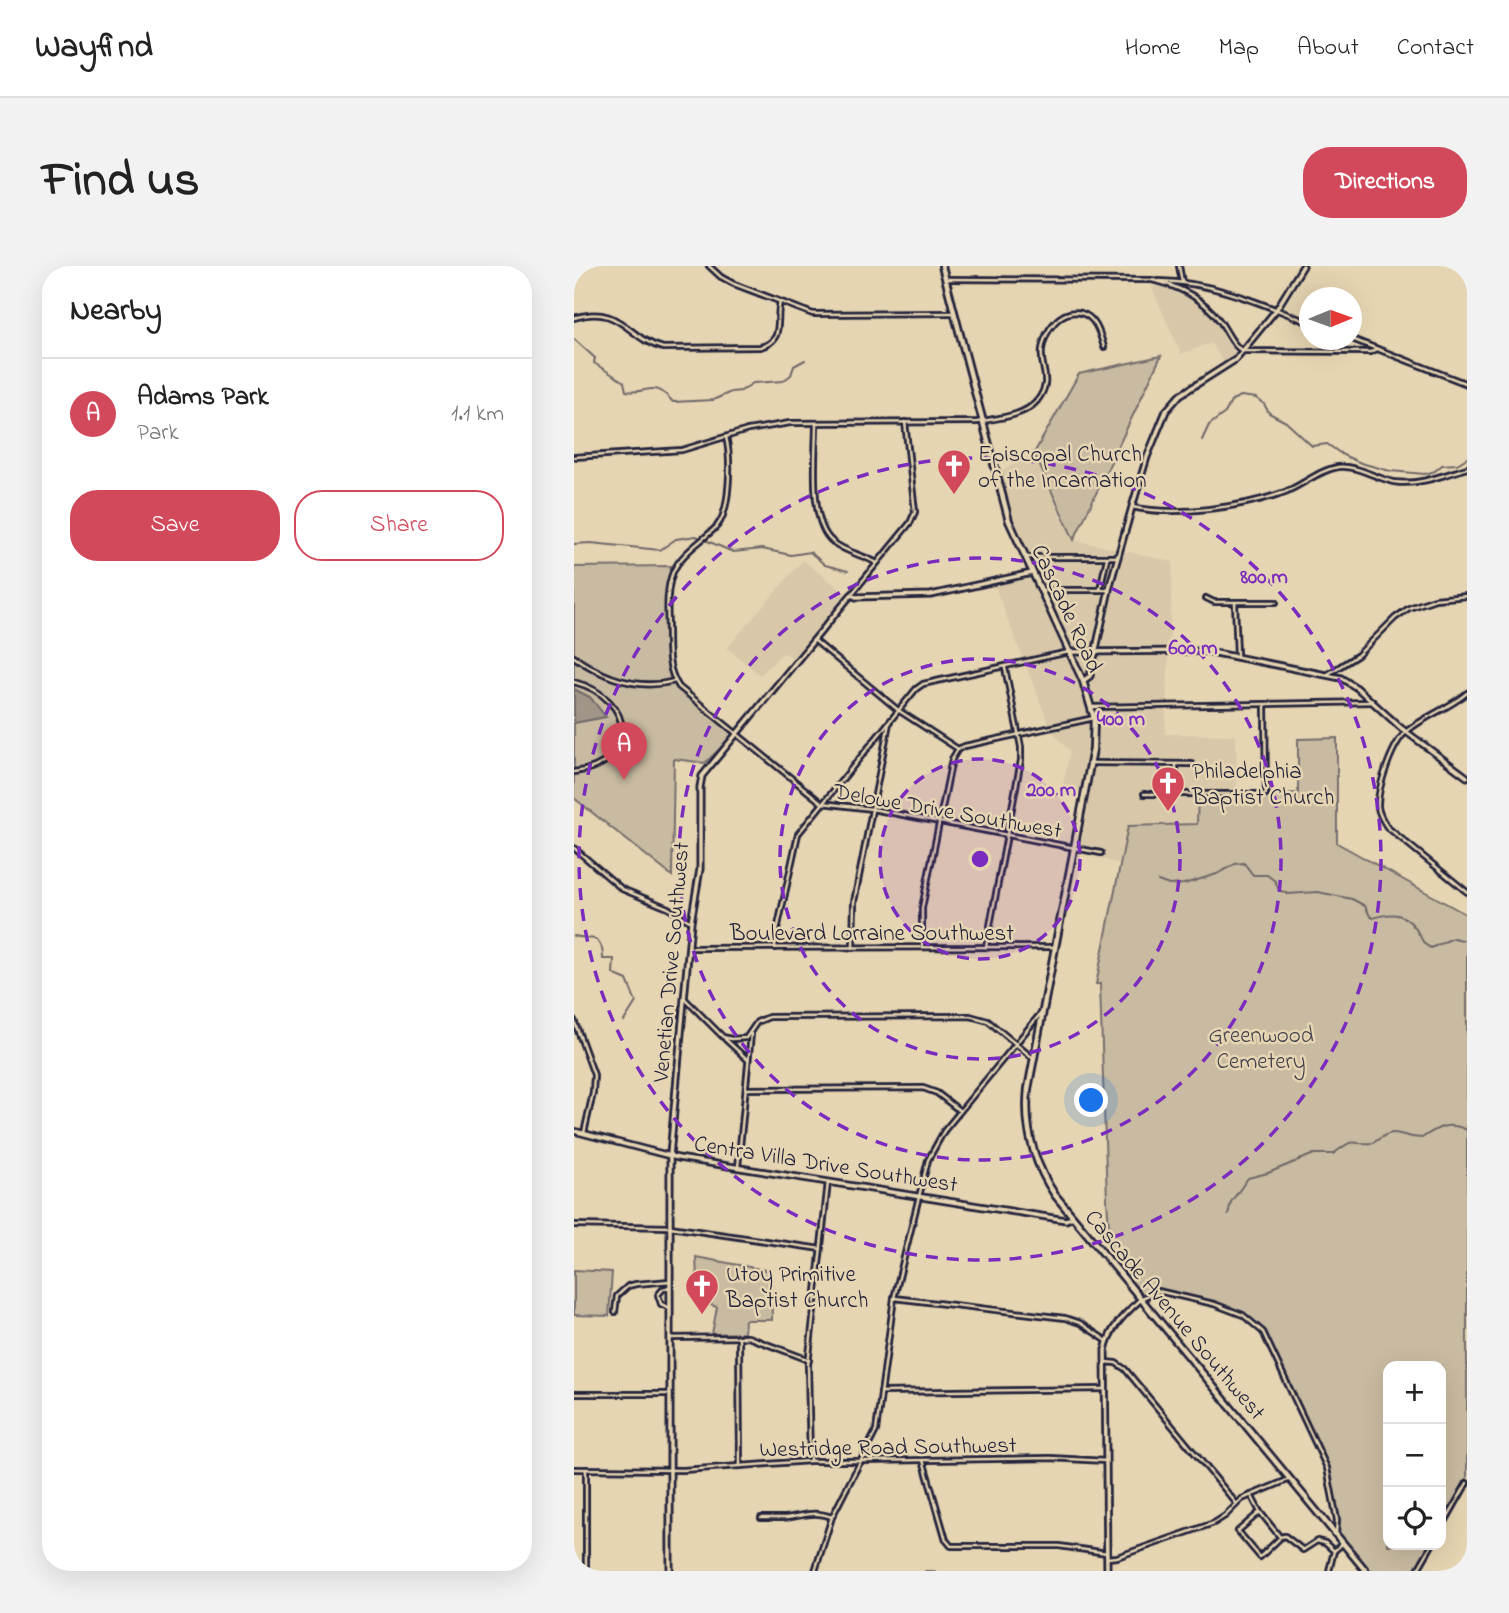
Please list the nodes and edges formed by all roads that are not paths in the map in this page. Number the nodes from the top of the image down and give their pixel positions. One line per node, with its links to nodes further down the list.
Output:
1 (709, 266): 6 (street)
2 (716, 266): 6 (street)
3 (942, 266): 7 (main road, Cascade Road)
4 (1179, 266): 9 (street)
5 (1303, 266): 11 (street)
6 (714, 271): 10 (street)
7 (945, 279): 8 (street); 12 (main road, Cascade Road)
8 (1152, 280): 9 (street); 18 (street)
9 (1182, 282): 11 (street)
10 (780, 303): 12 (street); 13 (street)
11 (1276, 310): 14 (street); 18 (street)
12 (954, 313): 20 (main road, Cascade Road)
13 (574, 318)
14 (1299, 319)
15 (1362, 343): 17 (street)
16 (1104, 347): 20 (street)
17 (1377, 349): 18 (street); 19 (street)
18 (1243, 351): 26 (street)
19 (1467, 384)
20 (983, 421): 21 (street); 27 (main road, Cascade Road)
21 (905, 422): 22 (street); 30 (street)
22 (816, 423): 23 (street); 30 (street)
23 (726, 437): 24 (street); 47 (street)
24 (574, 457)
25 (1467, 468): 26 (street)
26 (1132, 507): 29 (street)
27 (1025, 556): 28 (street); 31 (main road, Cascade Road)
28 (1107, 557): 29 (street); 32 (street)
29 (1118, 557): 34 (street)
30 (877, 563): 35 (street)
31 (1032, 573): 33 (main road, Cascade Road); 35 (street)
32 (1100, 589): 33 (street); 34 (street)
33 (1040, 590): 41 (main road, Cascade Road)
34 (1108, 590): 42 (street)
35 (851, 595): 40 (street, Venetian Drive Southwest)
36 (1467, 596): 46 (street)
37 (1206, 598): 39 (street)
38 (1276, 601): 39 (street)
39 (1235, 602): 43 (street)
40 (814, 640): 54 (street); 58 (street, Venetian Drive Southwest)
41 (1070, 652): 42 (street); 45 (street); 48 (main road, Cascade Road)
42 (1095, 652): 43 (street); 48 (street)
43 (1237, 656): 46 (street)
44 (574, 657): 47 (street)
45 (1004, 667): 54 (street); 59 (street)
46 (1327, 674): 51 (street)
47 (675, 681): 58 (street, Delowe Drive Southwest)
48 (1083, 681): 53 (main road, Cascade Road)
49 (574, 682): 64 (street)
50 (1467, 693): 57 (street)
51 (1373, 702): 52 (street); 57 (street)
52 (1265, 705): 53 (street); 67 (street)
53 (1092, 707): 55 (main road, Cascade Road)
54 (898, 710): 56 (street); 60 (street)
55 (1094, 718): 59 (street); 61 (main road, Cascade Road)
56 (889, 721): 68 (street); 69 (street)
57 (1405, 732): 65 (street); 75 (street)
58 (736, 734): 68 (street, Delowe Drive Southwest); 76 (street, Venetian Drive Southwest)
59 (1018, 735): 60 (street); 71 (street)
60 (958, 749): 70 (street)
61 (1091, 763): 62 (street); 73 (main road, Cascade Road)
62 (1176, 764): 63 (street); 67 (street)
63 (1192, 764)
64 (574, 772)
65 (1467, 777)
66 (1144, 794): 67 (street)
67 (1176, 794)
68 (822, 803): 69 (street, Delowe Drive Southwest); 81 (street)
69 (872, 809): 70 (street, Delowe Drive Southwest); 82 (street)
70 (940, 822): 71 (street, Delowe Drive Southwest); 77 (street)
71 (1007, 835): 73 (street, Delowe Drive Southwest); 78 (street)
72 (574, 848): 76 (street)
73 (1074, 849): 74 (street, Delowe Drive Southwest); 79 (main road, Cascade Road)
74 (1101, 853)
75 (1467, 892)
76 (691, 922): 80 (street, Venetian Drive Southwest)
77 (922, 947): 78 (street, Boulevard Lorraine Southwest); 82 (street, Boulevard Lorraine Southwest)
78 (986, 947): 79 (street, Boulevard Lorraine Southwest)
79 (1055, 947): 84 (main road, Cascade Road)
80 (690, 948): 81 (street, Boulevard Lorraine Southwest); 83 (street, Venetian Drive Southwest)
81 (775, 948): 82 (street, Boulevard Lorraine Southwest)
82 (853, 948)
83 (685, 999): 87 (street); 95 (street, Venetian Drive Southwest)
84 (1043, 1011): 88 (street); 89 (main road, Cascade Road)
85 (574, 1020): 94 (street)
86 (751, 1034): 87 (street); 88 (street); 90 (street)
87 (723, 1037): 90 (street)
88 (1016, 1044): 89 (street); 92 (street)
89 (1034, 1056): 99 (main road, Cascade Avenue Southwest)
90 (748, 1060): 91 (street)
91 (746, 1089): 92 (street); 96 (street)
92 (960, 1111): 98 (street)
93 (574, 1131): 94 (street, Centra Villa Drive Southwest)
94 (584, 1133): 95 (street, Centra Villa Drive Southwest)
95 (670, 1155): 96 (street, Centra Villa Drive Southwest); 101 (street, Venetian Drive Southwest)
96 (738, 1167): 97 (street, Centra Villa Drive Southwest)
97 (828, 1181): 98 (street, Centra Villa Drive Southwest); 102 (street)
98 (918, 1195): 99 (street, Centra Villa Drive Southwest); 105 (street)
99 (1073, 1217): 106 (main road, Cascade Avenue Southwest)
100 (574, 1225): 101 (street)
101 (670, 1227): 102 (street); 103 (street, Venetian Drive Southwest)
102 (821, 1249): 112 (street)
103 (670, 1281): 104 (street, Venetian Drive Southwest); 108 (street)
104 (670, 1287): 107 (street, Venetian Drive Southwest); 107 (street)
105 (894, 1298): 111 (street); 115 (street)
106 (1141, 1299): 111 (street); 126 (main road, Cascade Avenue Southwest); 134 (street)
107 (670, 1308): 110 (street, Venetian Drive Southwest)
108 (615, 1312)
109 (739, 1337): 110 (street); 112 (street); 122 (street)
110 (670, 1338): 117 (street, Venetian Drive Southwest)
111 (1107, 1341): 113 (street)
112 (809, 1360): 119 (street)
113 (1105, 1362): 114 (street); 129 (street)
114 (1105, 1389): 115 (street); 121 (street)
115 (881, 1392): 120 (street)
116 (574, 1394): 117 (street)
117 (670, 1394): 125 (street, Venetian Drive Southwest)
118 (923, 1460): 120 (street, Westridge Road Southwest); 121 (street, Westridge Road Southwest); 139 (street)
119 (810, 1461): 120 (street, Westridge Road Southwest); 122 (street, Westridge Road Southwest)
120 (862, 1461): 131 (street)
121 (1106, 1461): 139 (street)
122 (740, 1466): 125 (street, Westridge Road Southwest)
123 (574, 1469): 124 (street, Westridge Road Southwest)
124 (586, 1469): 125 (street, Westridge Road Southwest); 140 (street)
125 (670, 1471): 141 (street, Venetian Drive Southwest)
126 (1290, 1479): 128 (street); 134 (main road, Cascade Avenue Southwest)
127 (1467, 1483): 133 (street)
128 (1251, 1495): 129 (street); 130 (street)
129 (1236, 1503): 139 (street)
130 (1260, 1512): 135 (street); 135 (street)
131 (832, 1517): 132 (street); 142 (street)
132 (761, 1518)
133 (1446, 1520)
134 (1336, 1534): 136 (main road, Cascade Avenue Southwest)
135 (1280, 1537): 138 (street)
136 (1343, 1543): 138 (street); 145 (main road, Cascade Avenue Southwest)
137 (1429, 1550): 146 (street)
138 (1334, 1551): 144 (street)
139 (1107, 1556): 143 (street)
140 (586, 1571)
141 (670, 1571)
142 (815, 1571)
143 (1107, 1571)
144 (1329, 1571)
145 (1366, 1571)
146 (1417, 1571)

